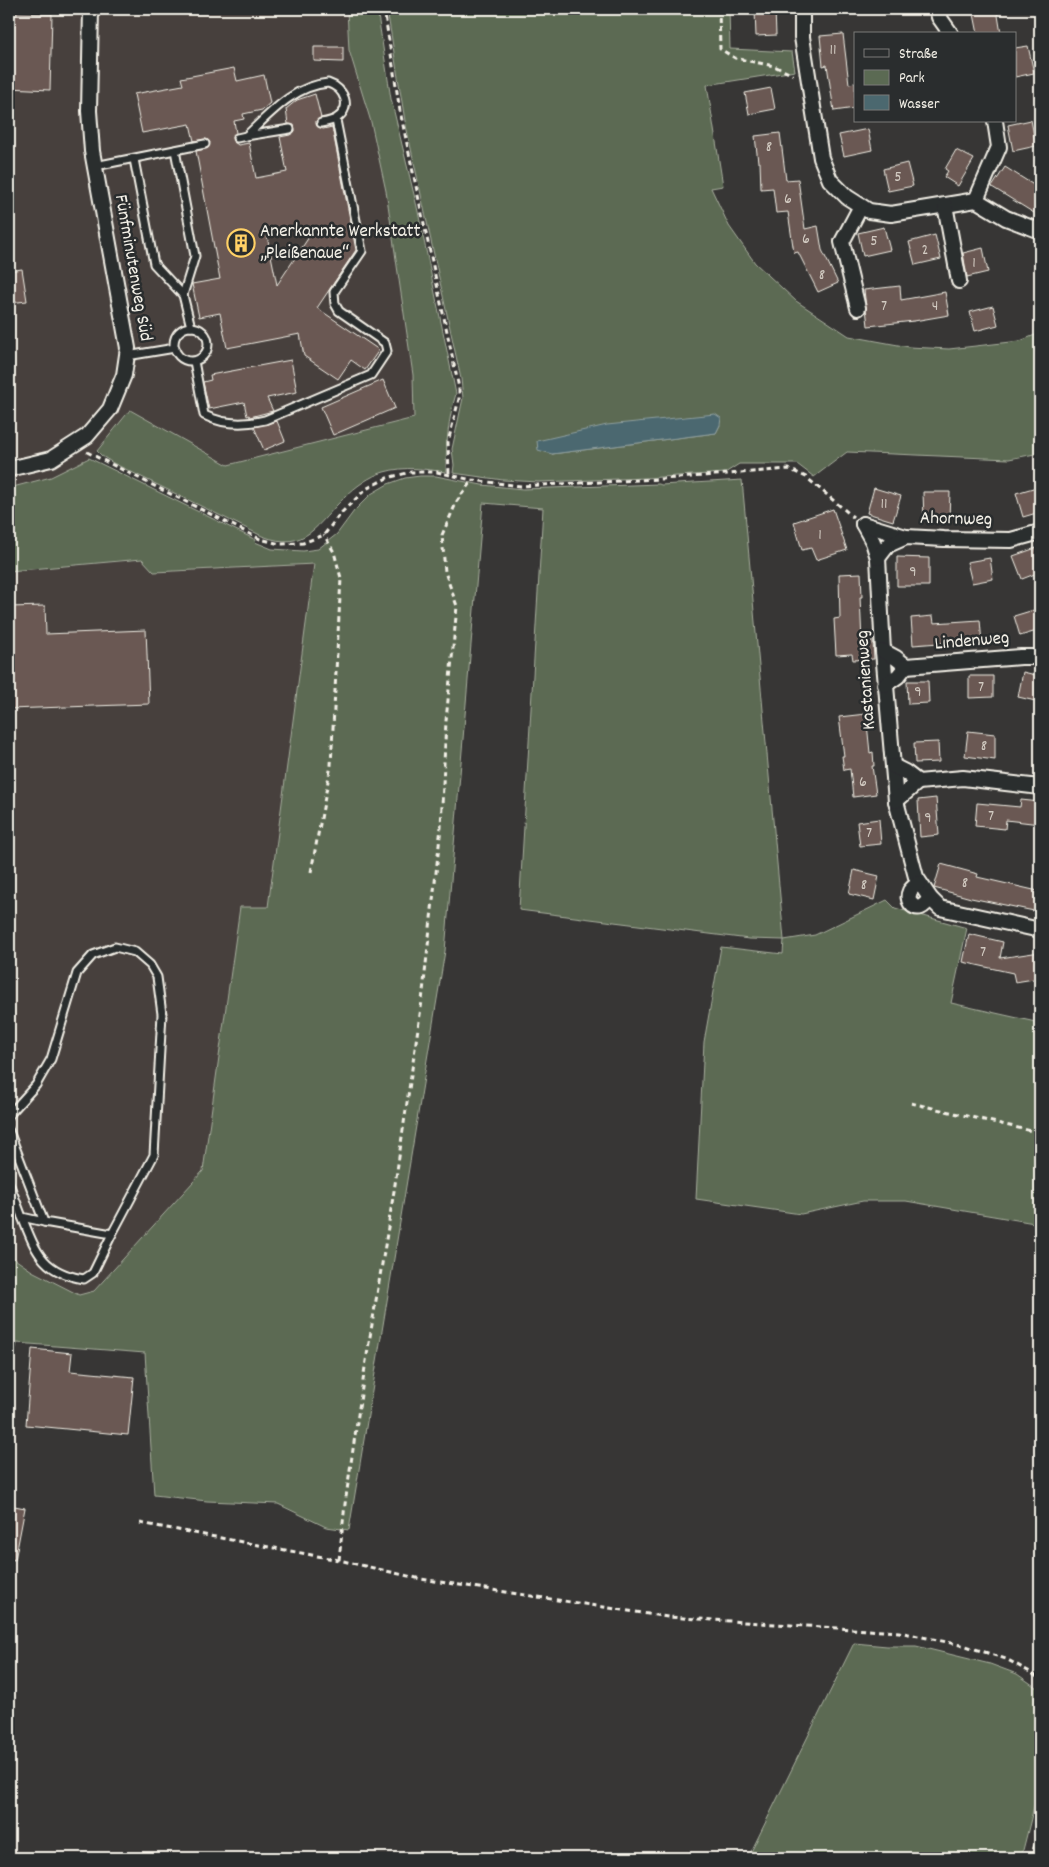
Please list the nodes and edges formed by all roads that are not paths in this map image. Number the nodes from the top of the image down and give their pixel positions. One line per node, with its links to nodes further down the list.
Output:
1 (91, 9): 14 (street, Fünfminutenweg Süd)
2 (802, 9): 16 (street)
3 (937, 9): 4 (street)
4 (950, 32)
5 (336, 120): 7 (lane); 9 (lane); 25 (lane)
6 (995, 122): 15 (street)
7 (321, 123)
8 (290, 129): 9 (lane)
9 (246, 136): 10 (lane)
10 (237, 138)
11 (205, 144): 12 (lane)
12 (175, 150): 13 (lane); 20 (lane)
13 (134, 159): 14 (lane); 20 (lane)
14 (95, 166): 24 (street, Fünfminutenweg Süd)
15 (976, 200): 17 (street); 18 (street)
16 (861, 206): 17 (street); 21 (street)
17 (945, 206): 19 (street)
18 (1040, 231)
19 (959, 281)
20 (183, 295): 22 (lane)
21 (858, 308)
22 (191, 327): 23 (lane); 25 (lane)
23 (175, 348): 24 (lane); 25 (lane)
24 (127, 356): 26 (street, Fünfminutenweg Süd)
25 (194, 360)
26 (9, 469)
27 (1040, 532): 28 (street, Ahornweg)
28 (906, 537): 29 (street, Ahornweg); 29 (street, Kastanienweg)
29 (878, 558): 30 (street, Kastanienweg)
30 (883, 651): 32 (street); 33 (street, Kastanienweg)
31 (1040, 657): 32 (street, Lindenweg)
32 (906, 666): 33 (street)
33 (885, 685): 34 (street, Kastanienweg)
34 (893, 766): 35 (street); 37 (street, Kastanienweg)
35 (918, 782): 36 (street); 37 (street)
36 (1040, 787)
37 (896, 801): 38 (street, Kastanienweg)
38 (917, 880): 39 (street); 39 (street)
39 (930, 898): 40 (street)
40 (1040, 930)
41 (9, 1115): 46 (lane)
42 (9, 1132): 45 (lane)
43 (9, 1183): 44 (lane)
44 (22, 1217): 45 (lane); 46 (lane)
45 (44, 1222): 46 (lane)
46 (112, 1234)

